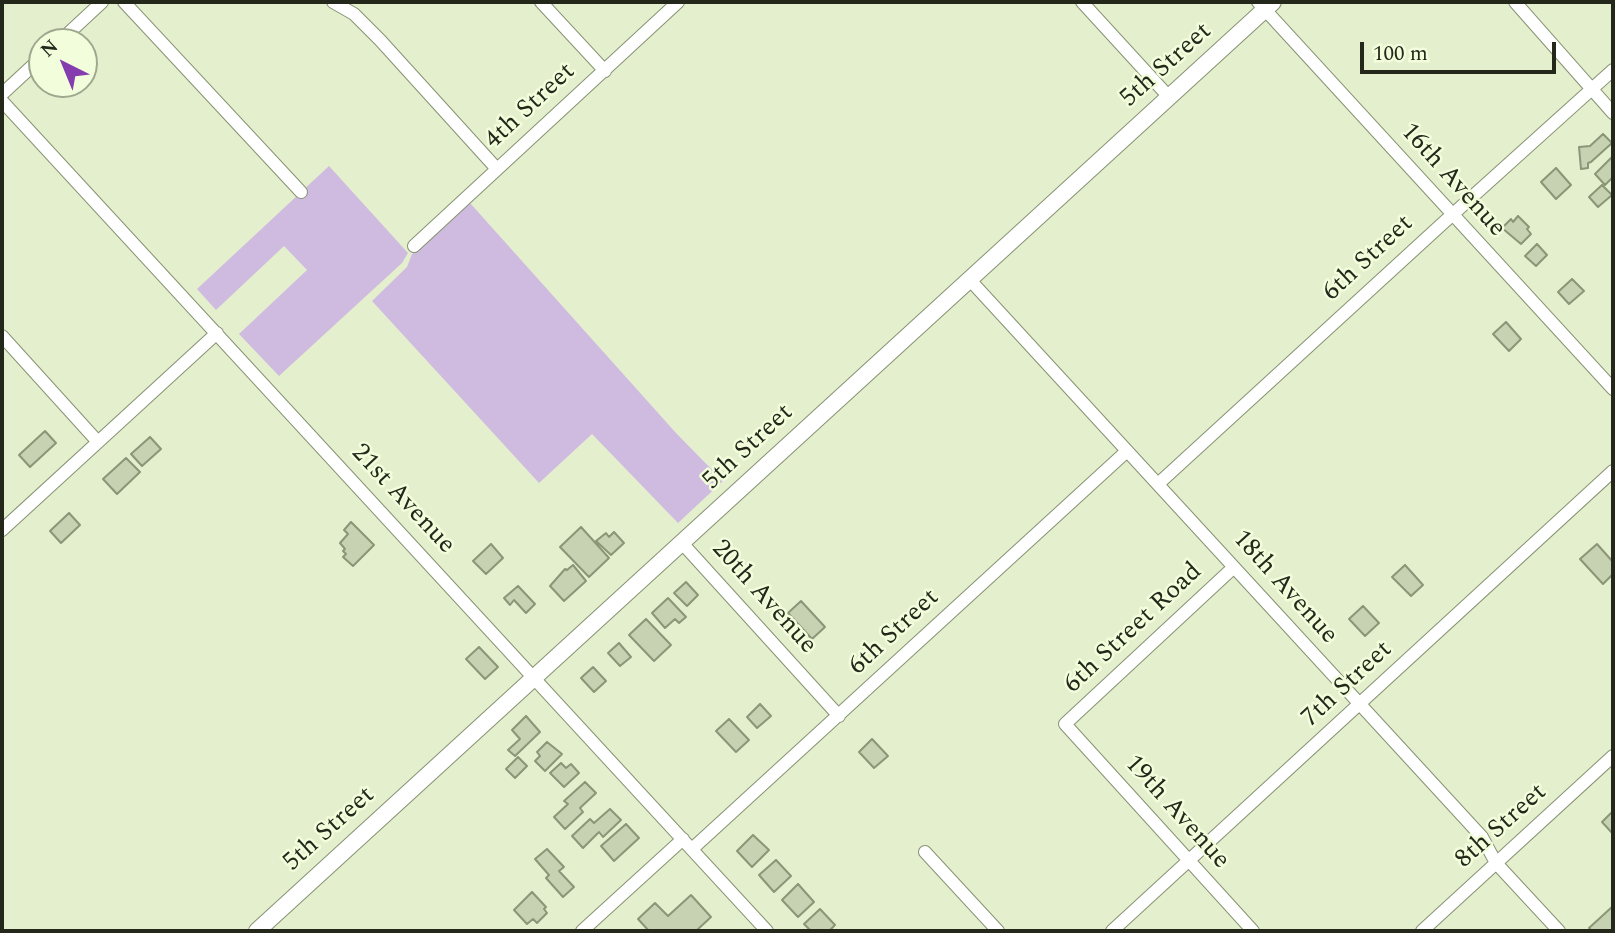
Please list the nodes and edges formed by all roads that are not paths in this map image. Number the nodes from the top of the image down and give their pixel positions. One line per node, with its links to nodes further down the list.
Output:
1 (102, 2): 9 (street)
2 (124, 2): 19 (street)
3 (333, 2): 18 (street)
4 (541, 2): 12 (street)
5 (678, 2): 12 (street, 4th Street)
6 (1082, 2): 15 (street)
7 (1515, 2): 13 (street)
8 (1265, 4): 15 (main road, 5th Street); 20 (street, 16th Avenue)
9 (74, 28)
10 (28, 70): 14 (street)
11 (1613, 70): 13 (street, 6th Street)
12 (605, 71): 18 (street, 4th Street)
13 (1592, 90): 17 (street); 20 (street, 6th Street)
14 (2, 94)
15 (1169, 97): 22 (main road, 5th Street)
16 (2, 101): 23 (street, 21st Avenue)
17 (1613, 113)
18 (498, 169): 21 (street, 4th Street)
19 (301, 192)
20 (1451, 215): 25 (street, 16th Avenue); 29 (street, 6th Street)
21 (414, 246)
22 (970, 280): 27 (street, 18th Avenue); 31 (main road, 5th Street)
23 (217, 332): 26 (street); 33 (street, 21st Avenue)
24 (2, 335): 26 (street)
25 (1613, 389)
26 (99, 442): 30 (street)
27 (1127, 451): 29 (street, 18th Avenue); 35 (street, 6th Street)
28 (1613, 471): 34 (street, 7th Street)
29 (1158, 484): 32 (street, 18th Avenue)
30 (2, 530)
31 (682, 543): 33 (main road, 5th Street); 35 (street, 20th Avenue)
32 (1234, 568): 34 (street, 18th Avenue); 36 (street, 6th Street Road)
33 (534, 677): 38 (street, 21st Avenue); 43 (main road, 5th Street)
34 (1360, 704): 41 (street, 7th Street); 42 (street, 18th Avenue)
35 (839, 716): 39 (street, 6th Street)
36 (1065, 724): 41 (street, 19th Avenue)
37 (1613, 756): 42 (street, 8th Street)
38 (683, 839): 39 (street, 21st Avenue); 44 (street)
39 (692, 849): 45 (street, 21st Avenue)
40 (925, 852): 46 (street)
41 (1189, 861): 47 (street, 7th Street); 48 (street, 19th Avenue)
42 (1496, 863): 49 (street, 8th Street); 50 (street, 18th Avenue)
43 (257, 931)
44 (582, 931)
45 (767, 931)
46 (998, 931)
47 (1112, 931)
48 (1253, 931)
49 (1422, 931)
50 (1559, 931)

